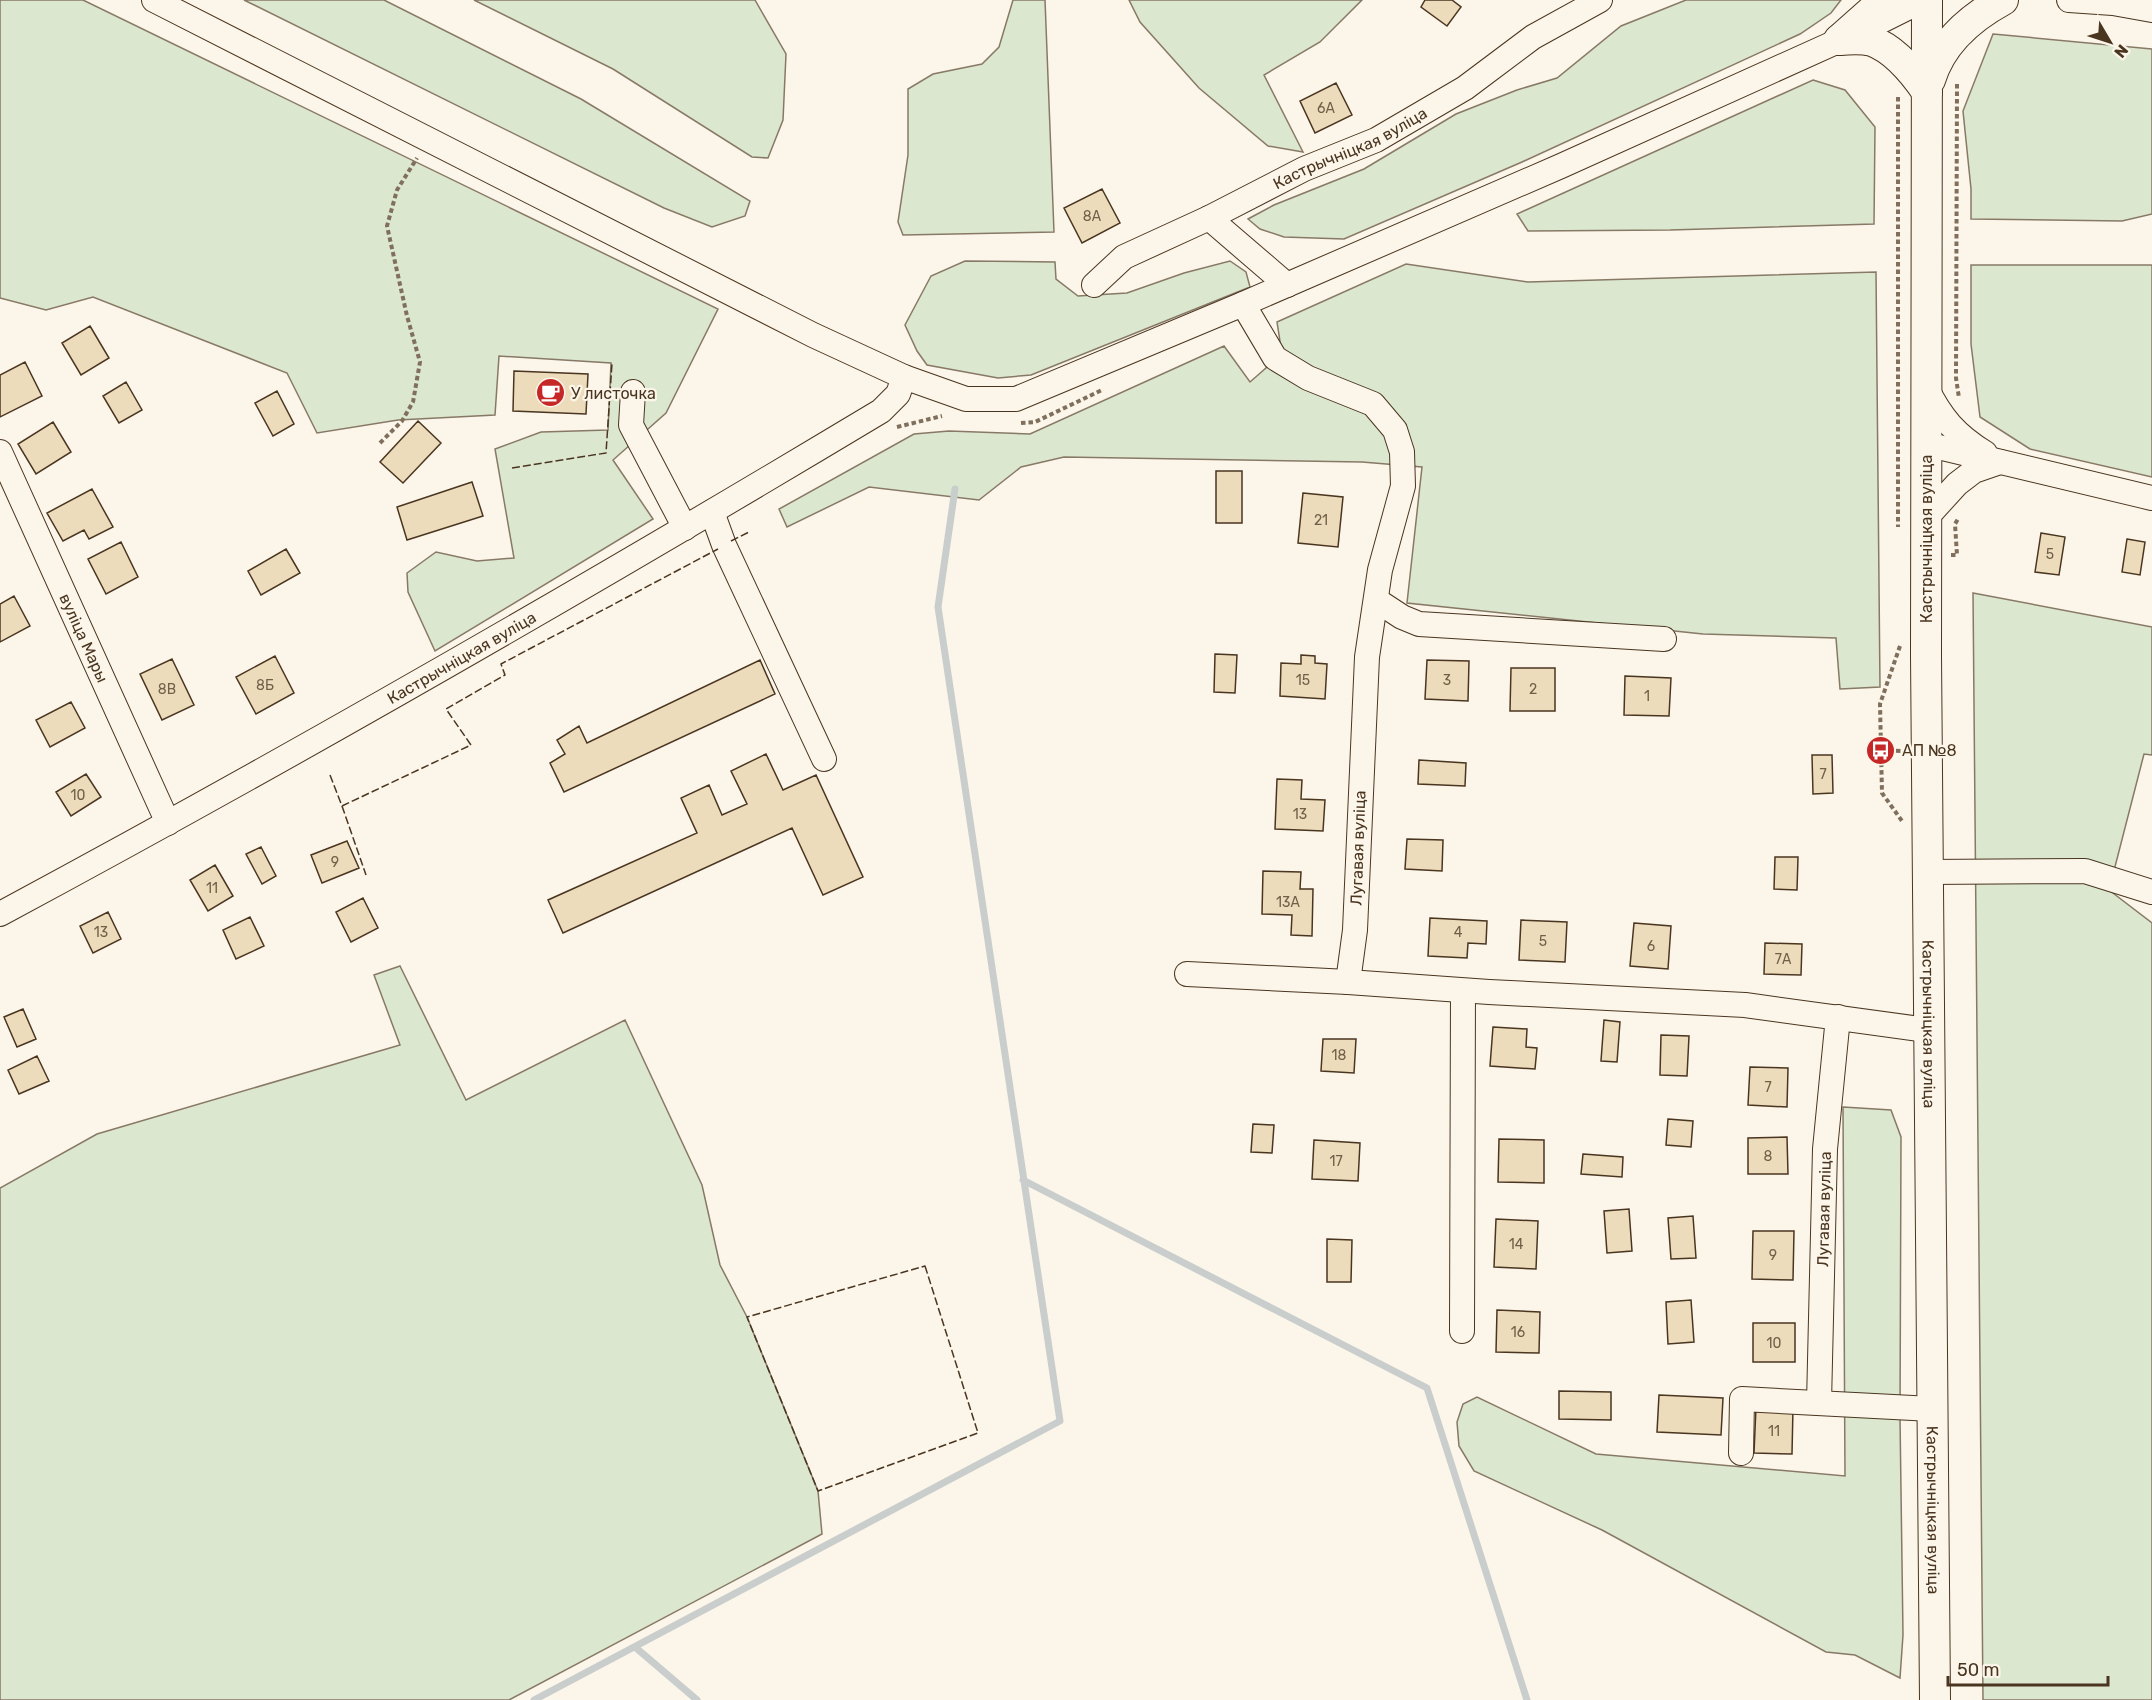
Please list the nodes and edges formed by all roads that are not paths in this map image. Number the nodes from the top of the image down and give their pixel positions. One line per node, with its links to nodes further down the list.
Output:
1 (153, 0): 14 (street)
2 (1600, 0): 10 (street, Кастрычніцкая вуліца)
3 (1884, 0): 8 (main road)
4 (1925, 0): 8 (street); 9 (main road, Кастрычніцкая вуліца)
5 (2003, 0): 9 (main road)
6 (2069, 0): 7 (street)
7 (2152, 10)
8 (1839, 40): 9 (main road); 12 (street)
9 (1912, 92): 15 (main road, Кастрычніцкая вуліца)
10 (1209, 218): 11 (street, Кастрычніцкая вуліца); 12 (street)
11 (1094, 285)
12 (1287, 285): 13 (street)
13 (1243, 304): 14 (street); 24 (street, Лугавая вуліца)
14 (904, 376): 21 (street, Кастрычніцкая вуліца)
15 (1926, 387): 17 (main road, Кастрычніцкая вуліца); 19 (street)
16 (633, 392): 23 (street)
17 (1926, 444): 19 (street); 22 (main road, Кастрычніцкая вуліца)
18 (0, 452): 27 (street, вуліца Мары)
19 (2000, 462): 20 (street); 22 (street)
20 (2152, 498)
21 (712, 513): 23 (street, Кастрычніцкая вуліца); 26 (street)
22 (1926, 518): 28 (main road, Кастрычніцкая вуліца)
23 (685, 528): 27 (street, Кастрычніцкая вуліца)
24 (1376, 600): 25 (street); 32 (street, Лугавая вуліца)
25 (1664, 639)
26 (824, 759)
27 (168, 823): 30 (street, Кастрычніцкая вуліца)
28 (1927, 872): 29 (street); 35 (main road, Кастрычніцкая вуліца)
29 (2152, 892)
30 (0, 914)
31 (1187, 974): 32 (street)
32 (1348, 982): 33 (street)
33 (1463, 991): 34 (street); 36 (street)
34 (1838, 1017): 35 (street); 37 (street, Лугавая вуліца)
35 (1927, 1030): 38 (main road, Кастрычніцкая вуліца)
36 (1462, 1331)
37 (1819, 1403): 38 (street); 39 (street)
38 (1932, 1409): 40 (main road, Кастрычніцкая вуліца)
39 (1741, 1453)
40 (1935, 1700)

